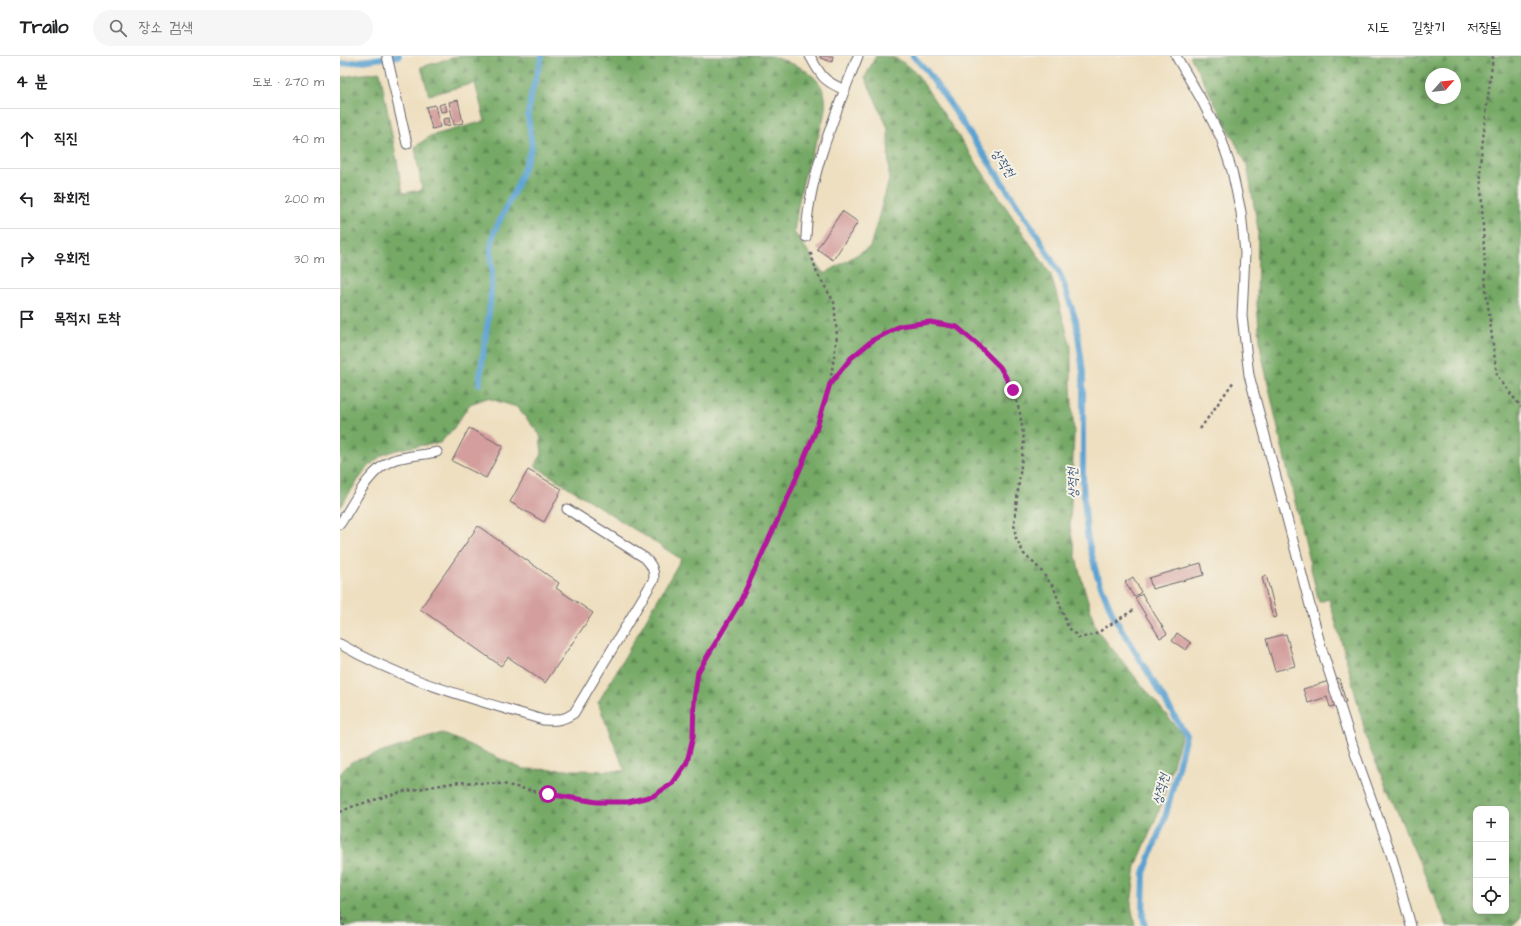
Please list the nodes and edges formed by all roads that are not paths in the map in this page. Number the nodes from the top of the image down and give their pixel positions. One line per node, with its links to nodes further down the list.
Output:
1 (387, 56): 6 (lane)
2 (810, 56): 5 (lane)
3 (858, 56): 5 (lane)
4 (1176, 56): 12 (lane)
5 (845, 90): 7 (lane)
6 (407, 144)
7 (806, 237)
8 (437, 452): 10 (lane)
9 (567, 509): 11 (lane)
10 (340, 524)
11 (340, 644)
12 (1411, 926)

